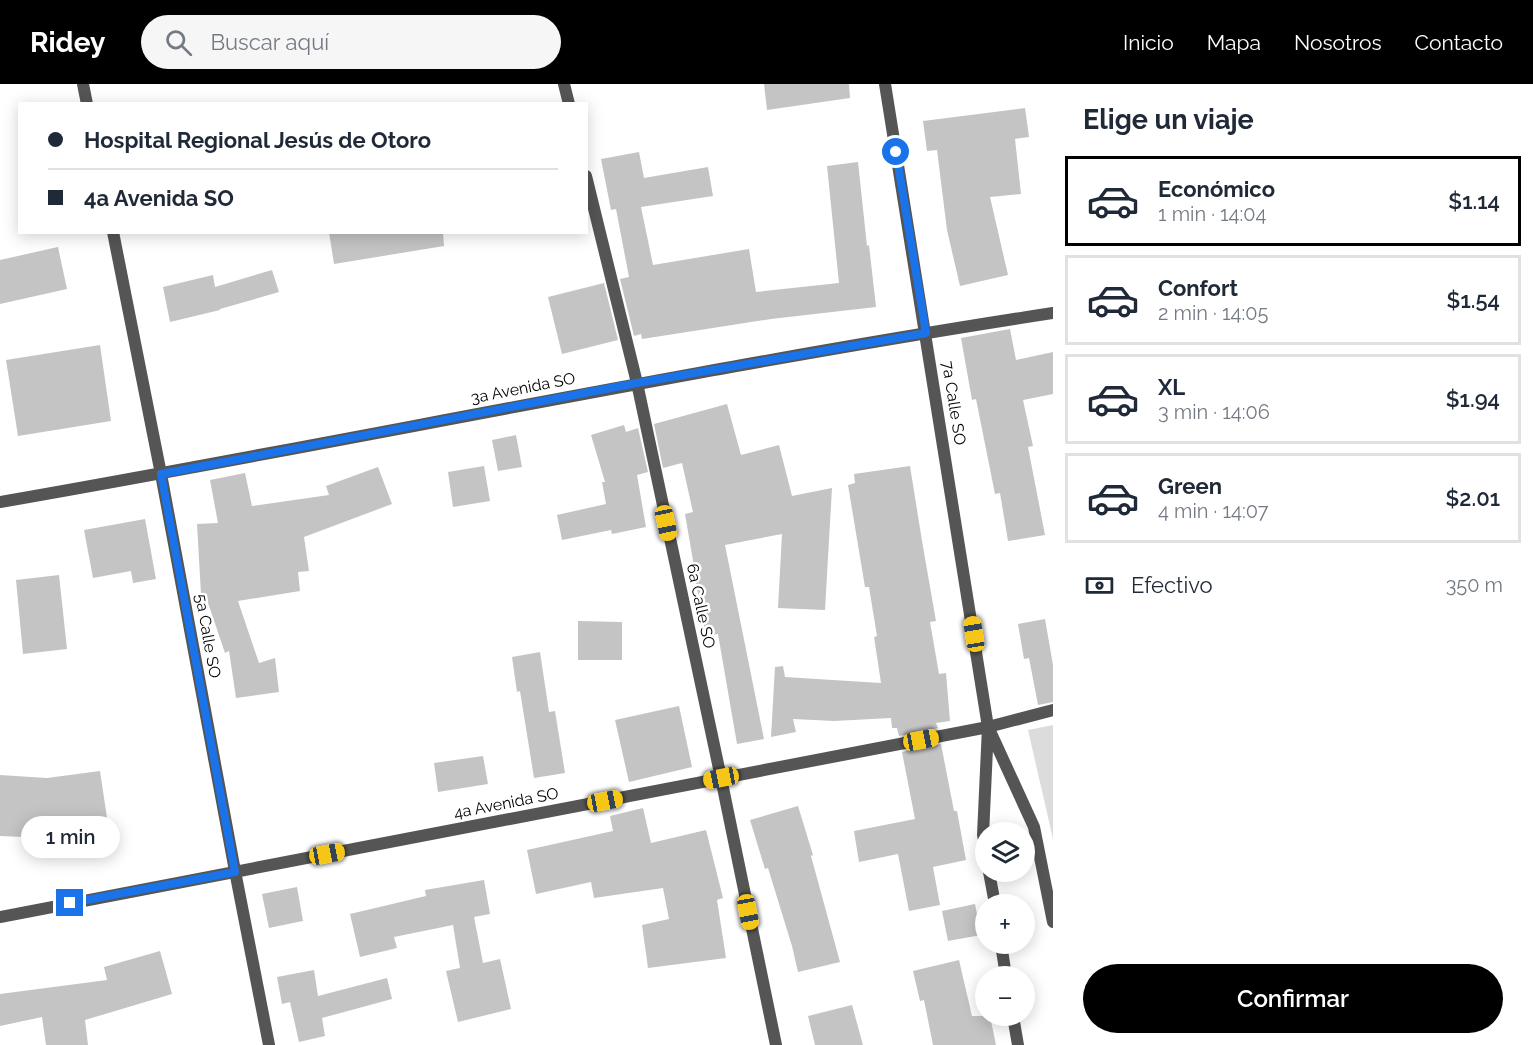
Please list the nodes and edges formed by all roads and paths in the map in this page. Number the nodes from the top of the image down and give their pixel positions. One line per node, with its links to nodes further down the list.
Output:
1 (83, 84): 4 (street)
2 (564, 84): 5 (street)
3 (885, 84): 9 (street, 7a Calle SO)
4 (87, 102)
5 (568, 102)
6 (588, 184): 10 (street, 6a Calle SO)
7 (113, 234): 11 (street, 5a Calle SO)
8 (1053, 314): 9 (street, 3a Avenida SO)
9 (926, 333): 10 (street, 3a Avenida SO); 14 (street, 7a Calle SO)
10 (637, 383): 11 (street, 3a Avenida SO); 15 (street, 6a Calle SO)
11 (161, 474): 12 (street, 3a Avenida SO); 17 (street, 5a Calle SO)
12 (0, 502)
13 (1053, 710): 14 (street, 4a Avenida SO)
14 (988, 727): 15 (street, 4a Avenida SO); 16 (street, 7a Calle SO); 19 (street, 7a Calle SO)
15 (721, 778): 17 (street, 4a Avenida SO); 22 (street, 6a Calle SO)
16 (984, 822)
17 (235, 872): 18 (street, 4a Avenida SO); 21 (street, 5a Calle SO)
18 (0, 917)
19 (1053, 922)
20 (1015, 1026): 23 (street)
21 (269, 1045)
22 (776, 1045)
23 (1018, 1045)

